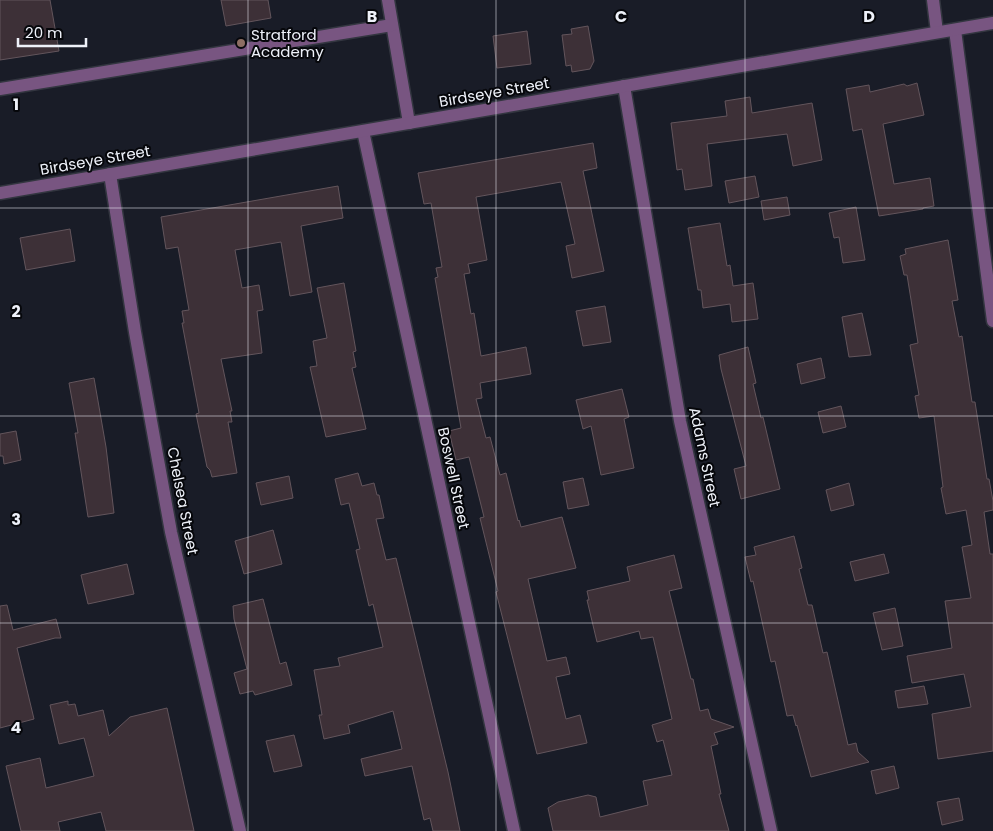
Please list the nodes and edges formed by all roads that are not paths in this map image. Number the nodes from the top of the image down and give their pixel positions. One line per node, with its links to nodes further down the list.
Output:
1 (388, 0): 4 (street)
2 (933, 0): 6 (street)
3 (993, 23): 5 (street, Birdseye Street)
4 (392, 25): 8 (street); 9 (street)
5 (954, 30): 6 (street, Birdseye Street); 13 (street)
6 (937, 32): 7 (street, Birdseye Street)
7 (624, 86): 9 (street, Birdseye Street); 17 (street, Adams Street)
8 (0, 89)
9 (409, 123): 10 (street, Birdseye Street)
10 (363, 131): 11 (street, Birdseye Street); 16 (street, Boswell Street)
11 (110, 174): 12 (street, Birdseye Street); 15 (street, Chelsea Street)
12 (0, 193)
13 (991, 292): 14 (street)
14 (993, 321)
15 (240, 831)
16 (514, 831)
17 (771, 831)

